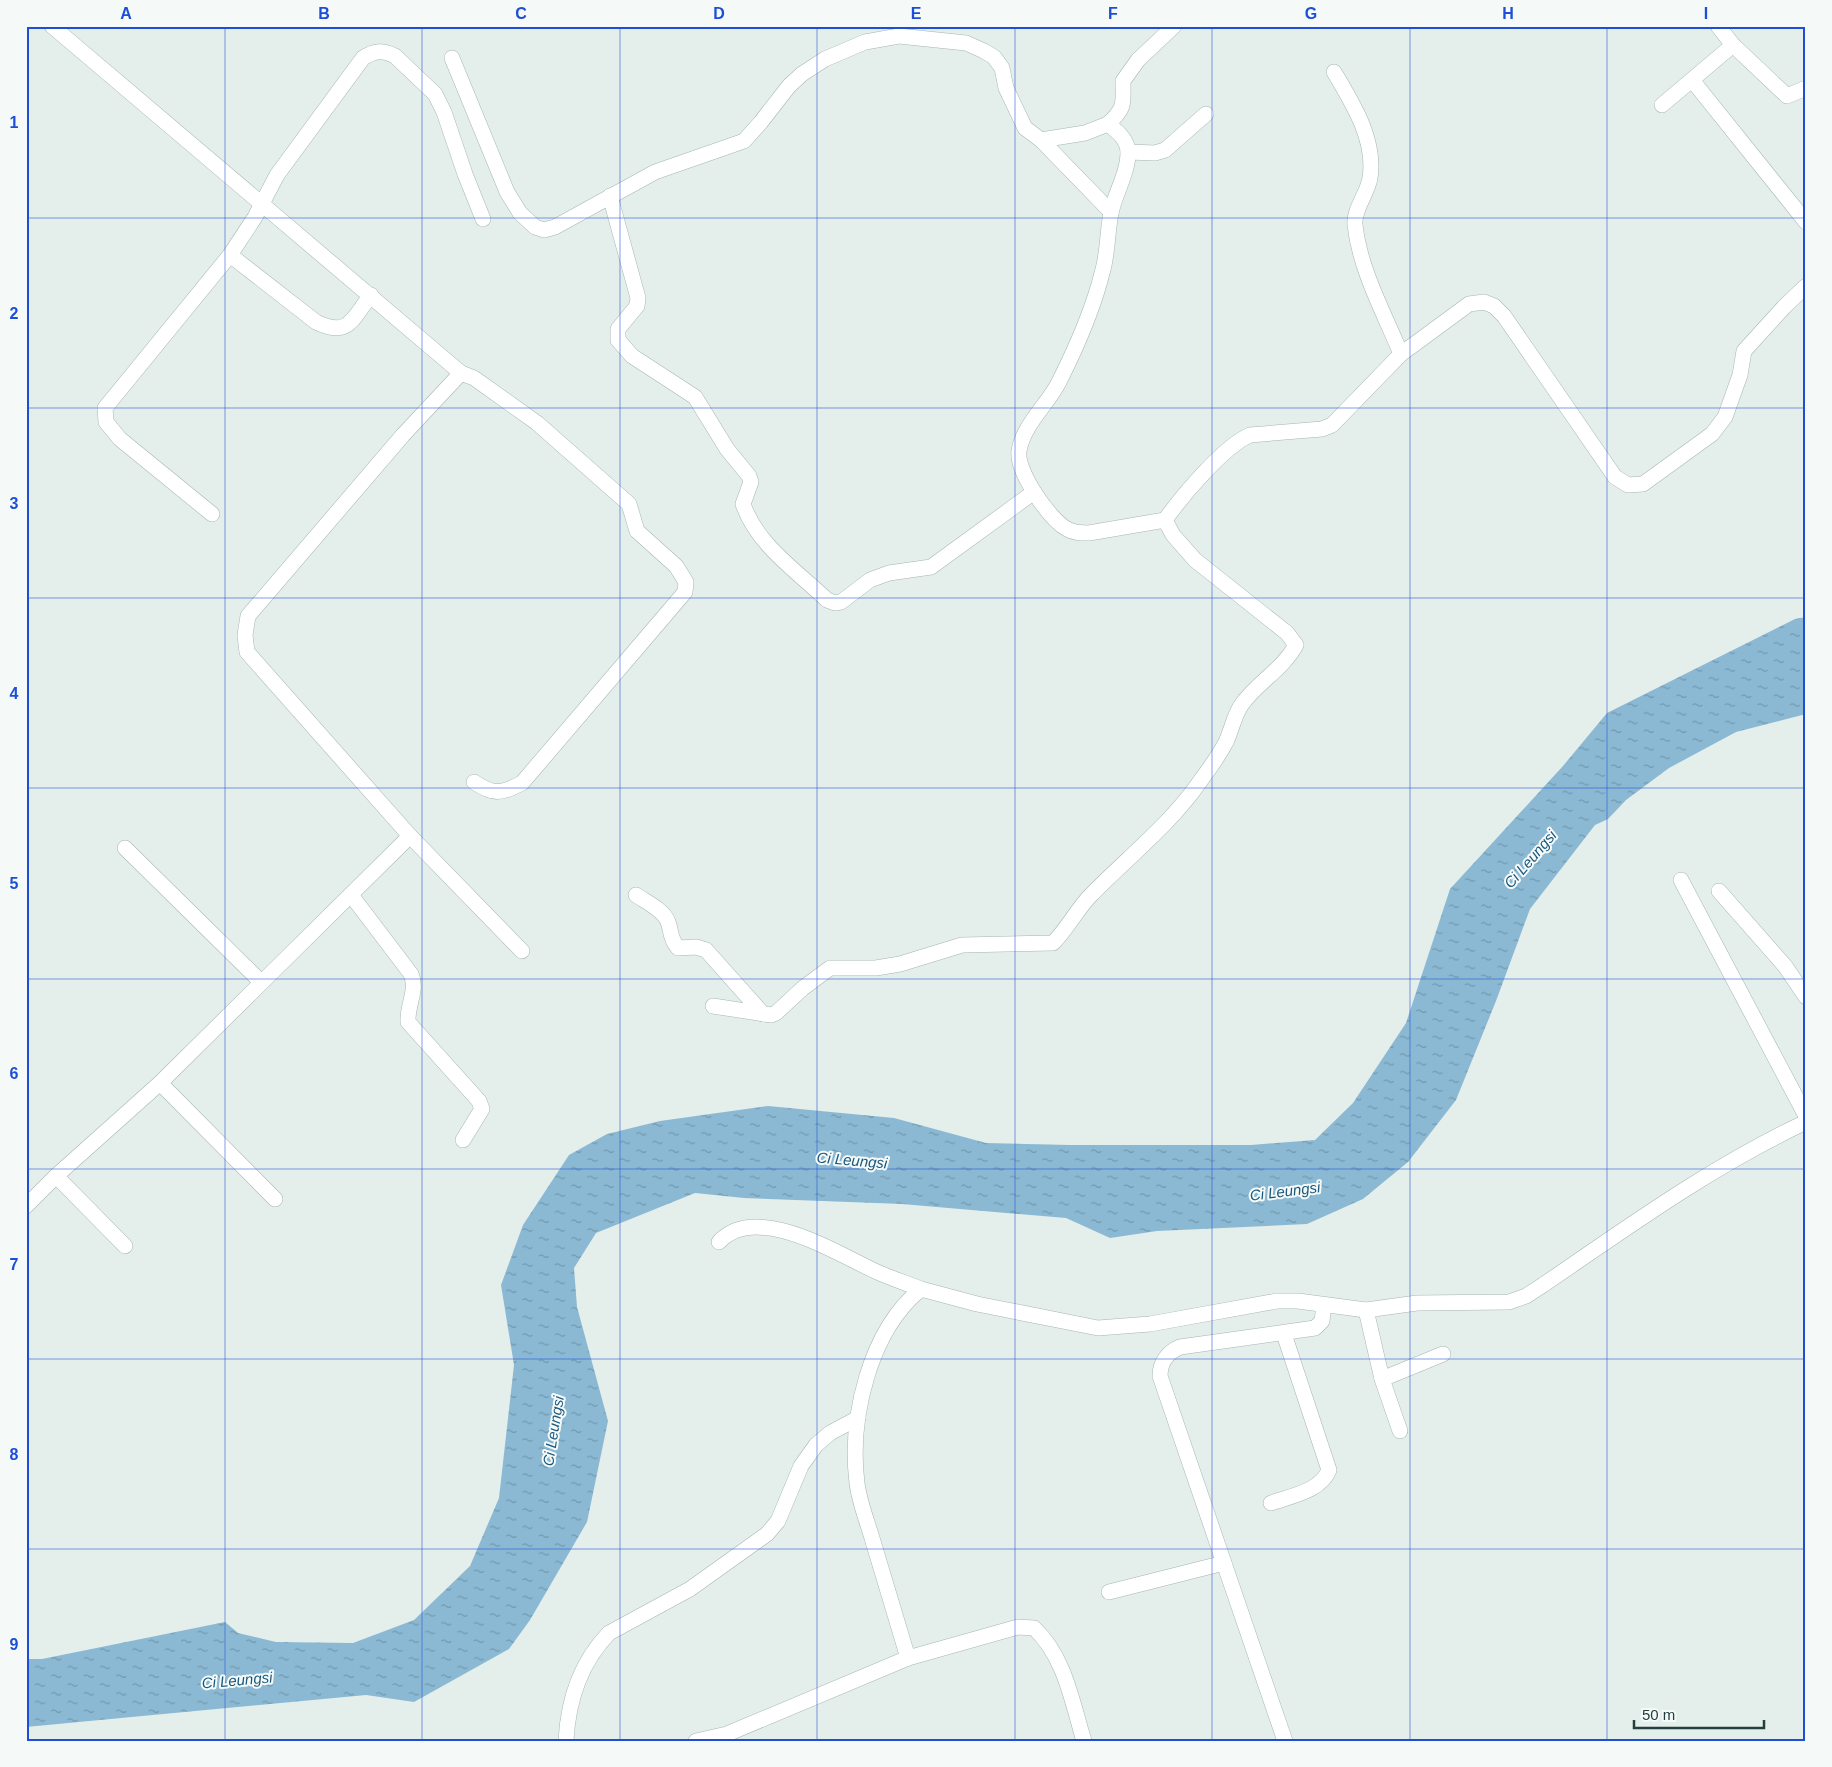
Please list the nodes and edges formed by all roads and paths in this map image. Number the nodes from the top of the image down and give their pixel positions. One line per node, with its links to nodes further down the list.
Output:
1 (52, 26): 15 (street)
2 (1174, 26): 11 (street)
3 (1718, 26): 4 (street)
4 (1733, 45): 7 (street); 8 (street)
5 (452, 58): 14 (street)
6 (1334, 72): 22 (street)
7 (1692, 80): 9 (street); 18 (street)
8 (1806, 88)
9 (1662, 105)
10 (1206, 114): 13 (street)
11 (1108, 124): 12 (street); 13 (street)
12 (1041, 140): 14 (street); 16 (street)
13 (1128, 152): 16 (street)
14 (610, 196): 24 (street)
15 (262, 204): 17 (street); 19 (street); 21 (street)
16 (1111, 212): 24 (street)
17 (483, 219)
18 (1806, 222)
19 (230, 255): 21 (street); 25 (street)
20 (1806, 286): 22 (street)
21 (371, 295): 23 (street)
22 (1401, 354): 26 (street)
23 (461, 373): 27 (street); 28 (street)
24 (1034, 492): 26 (street)
25 (212, 514)
26 (1165, 520): 38 (street)
27 (474, 782)
28 (410, 836): 32 (street); 34 (street)
29 (125, 848): 35 (street)
30 (1681, 880): 40 (street)
31 (1719, 891): 36 (street)
32 (351, 895): 35 (street); 42 (street)
33 (636, 895): 38 (street)
34 (522, 951)
35 (261, 982): 39 (street)
36 (1806, 997)
37 (713, 1006): 38 (street)
38 (763, 1014)
39 (160, 1083): 43 (street); 44 (street)
40 (1806, 1116)
41 (1806, 1122): 50 (street)
42 (463, 1140)
43 (56, 1176): 45 (street); 47 (street)
44 (275, 1199)
45 (26, 1206)
46 (719, 1242): 48 (street)
47 (125, 1246)
48 (921, 1289): 49 (street); 54 (street)
49 (1324, 1305): 50 (street); 51 (street)
50 (1366, 1310): 53 (street)
51 (1284, 1334): 56 (street); 57 (street)
52 (1443, 1354): 53 (street)
53 (1382, 1379): 55 (street)
54 (858, 1418): 59 (street); 61 (street)
55 (1400, 1431)
56 (1271, 1503)
57 (1224, 1563): 58 (street); 64 (street)
58 (1109, 1592)
59 (908, 1658): 60 (street); 63 (street)
60 (729, 1737): 62 (street)
61 (566, 1741)
62 (696, 1741)
63 (1084, 1741)
64 (1285, 1741)

